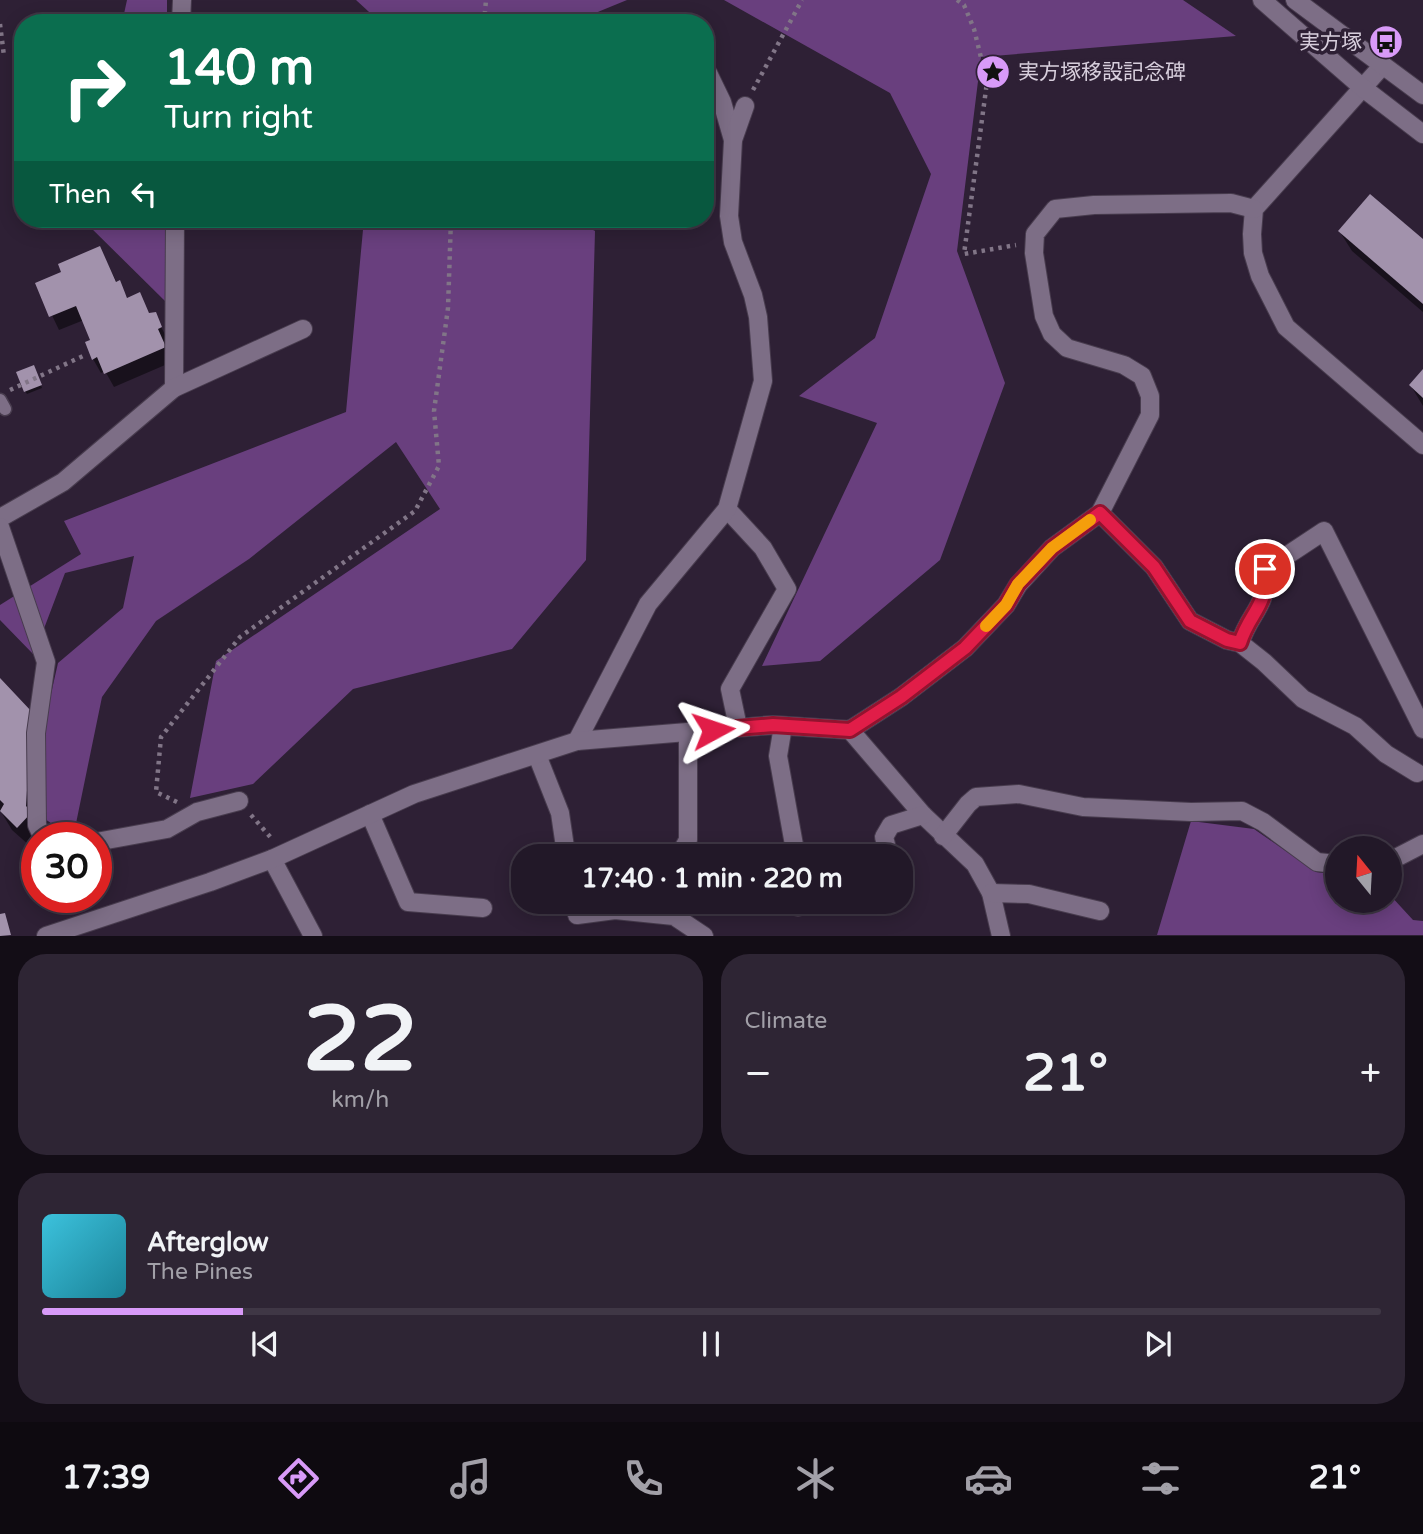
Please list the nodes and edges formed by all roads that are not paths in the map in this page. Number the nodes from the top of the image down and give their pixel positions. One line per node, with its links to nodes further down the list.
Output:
1 (1262, 0): 4 (street)
2 (1295, 0): 3 (street)
3 (1383, 65): 4 (street); 5 (street)
4 (1363, 88): 8 (street); 10 (street)
5 (1423, 95)
6 (714, 100): 9 (street)
7 (745, 107): 9 (street)
8 (1421, 129)
9 (733, 140): 15 (street)
10 (1254, 209): 14 (street); 16 (street)
11 (175, 228): 13 (street)
12 (303, 329): 13 (street)
13 (174, 388): 17 (street)
14 (1423, 445)
15 (727, 509): 21 (street); 25 (street)
16 (1100, 513): 19 (street); 23 (street)
17 (0, 518)
18 (0, 527): 31 (street)
19 (1240, 643): 22 (street); 27 (street)
20 (783, 726): 21 (street); 23 (street); 36 (street)
21 (738, 727): 24 (street)
22 (1423, 729)
23 (850, 730): 30 (street)
24 (688, 732): 25 (street); 35 (street)
25 (578, 741): 26 (street)
26 (537, 755): 29 (street); 34 (street)
27 (1417, 773)
28 (239, 801): 33 (street)
29 (370, 814): 40 (street); 43 (street)
30 (923, 815): 32 (street); 37 (street)
31 (37, 822)
32 (943, 836): 41 (street); 42 (street)
33 (112, 839)
34 (565, 844)
35 (686, 844)
36 (794, 844)
37 (886, 844)
38 (1423, 844): 39 (street)
39 (1402, 855)
40 (278, 856): 48 (street); 49 (street)
41 (1325, 863)
42 (992, 893): 44 (street); 51 (street)
43 (483, 908)
44 (1100, 911)
45 (585, 914): 47 (street)
46 (680, 914): 50 (street)
47 (577, 915)
48 (46, 936)
49 (313, 936)
50 (704, 936)
51 (1001, 936)

